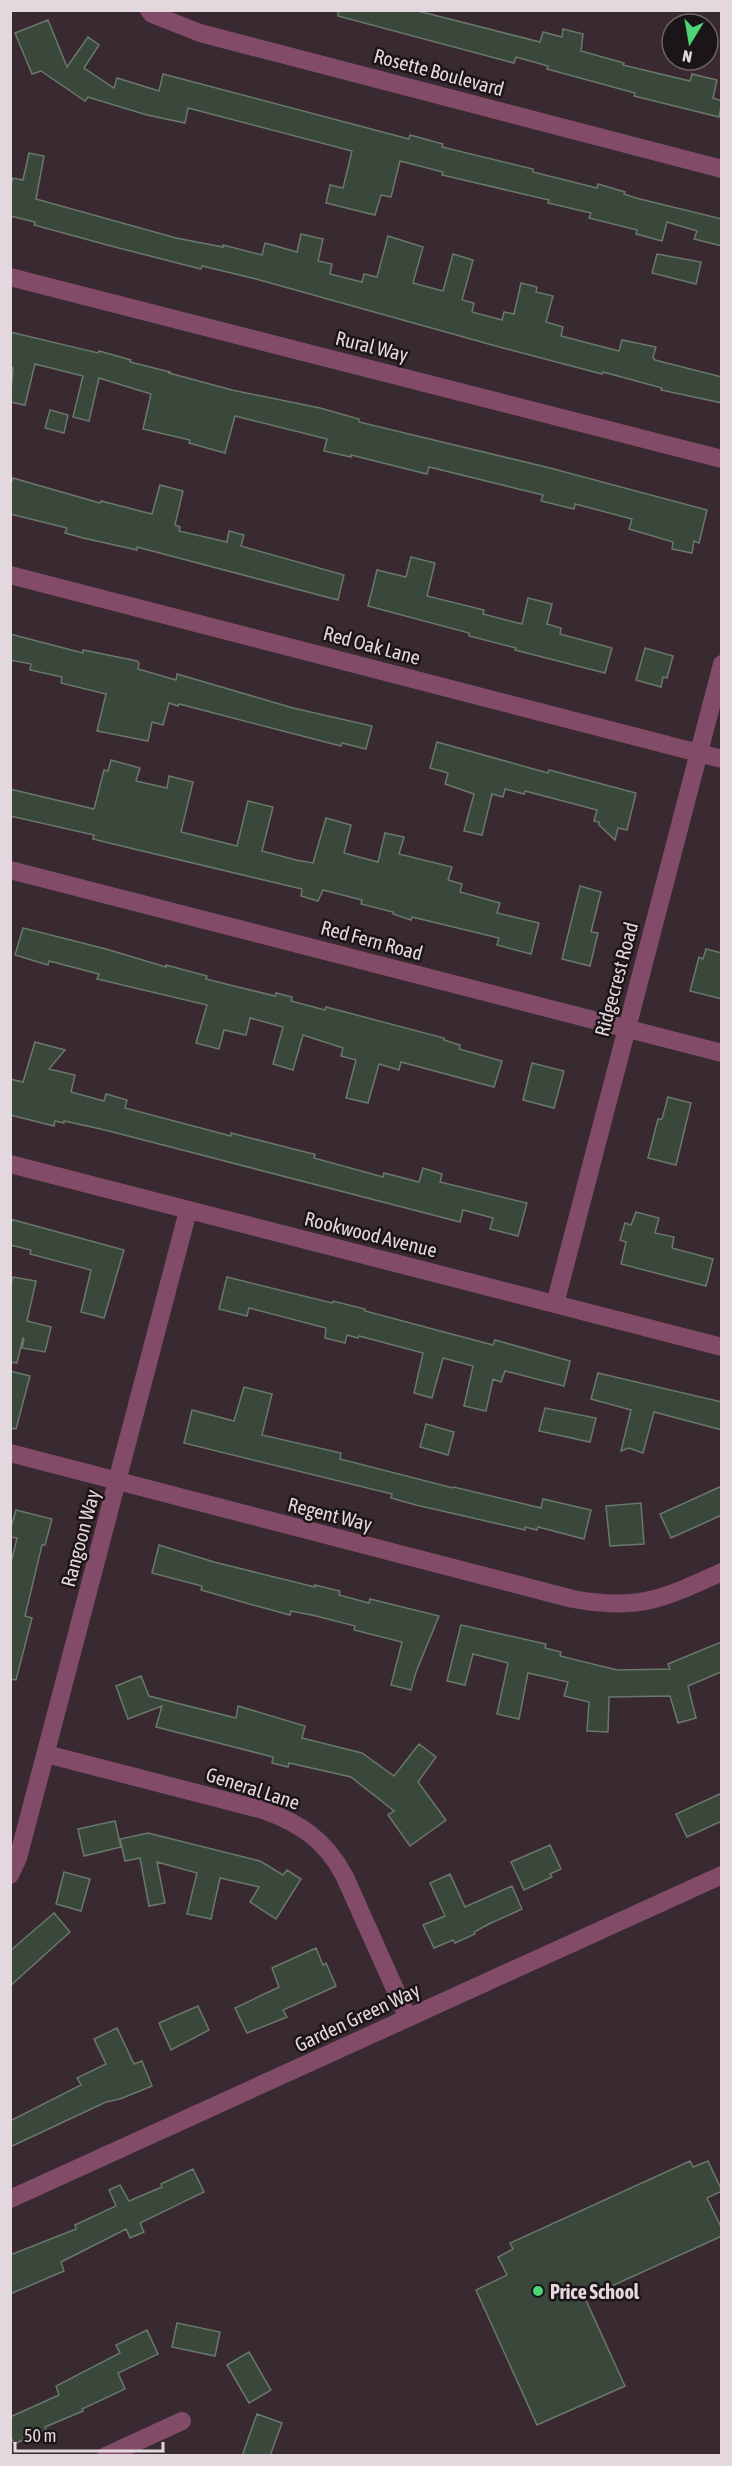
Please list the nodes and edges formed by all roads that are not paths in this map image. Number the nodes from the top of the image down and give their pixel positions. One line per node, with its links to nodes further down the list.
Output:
1 (149, 10): 2 (street, Rosette Boulevard)
2 (722, 170)
3 (10, 277): 4 (street, Rural Way)
4 (722, 459)
5 (10, 575): 7 (street, Red Oak Lane)
6 (722, 664): 7 (street, Ridgecrest Road)
7 (699, 753): 8 (street, Red Oak Lane); 10 (street, Ridgecrest Road)
8 (722, 759)
9 (10, 870): 10 (street, Red Fern Road)
10 (626, 1028): 11 (street, Red Fern Road); 14 (street, Ridgecrest Road)
11 (722, 1053)
12 (10, 1164): 13 (street, Rookwood Avenue)
13 (188, 1211): 14 (street, Rookwood Avenue); 17 (street, Rangoon Way)
14 (555, 1304): 15 (street, Rookwood Avenue)
15 (722, 1347)
16 (10, 1453): 17 (street, Regent Way)
17 (118, 1482): 18 (street, Regent Way); 19 (street, Rangoon Way)
18 (722, 1572)
19 (46, 1754): 20 (street, Rangoon Way); 22 (street, General Lane)
20 (10, 1875)
21 (722, 1875): 22 (street, Garden Green Way)
22 (408, 2018): 23 (street, Garden Green Way)
23 (10, 2199)
24 (182, 2421): 25 (street)
25 (106, 2456)

